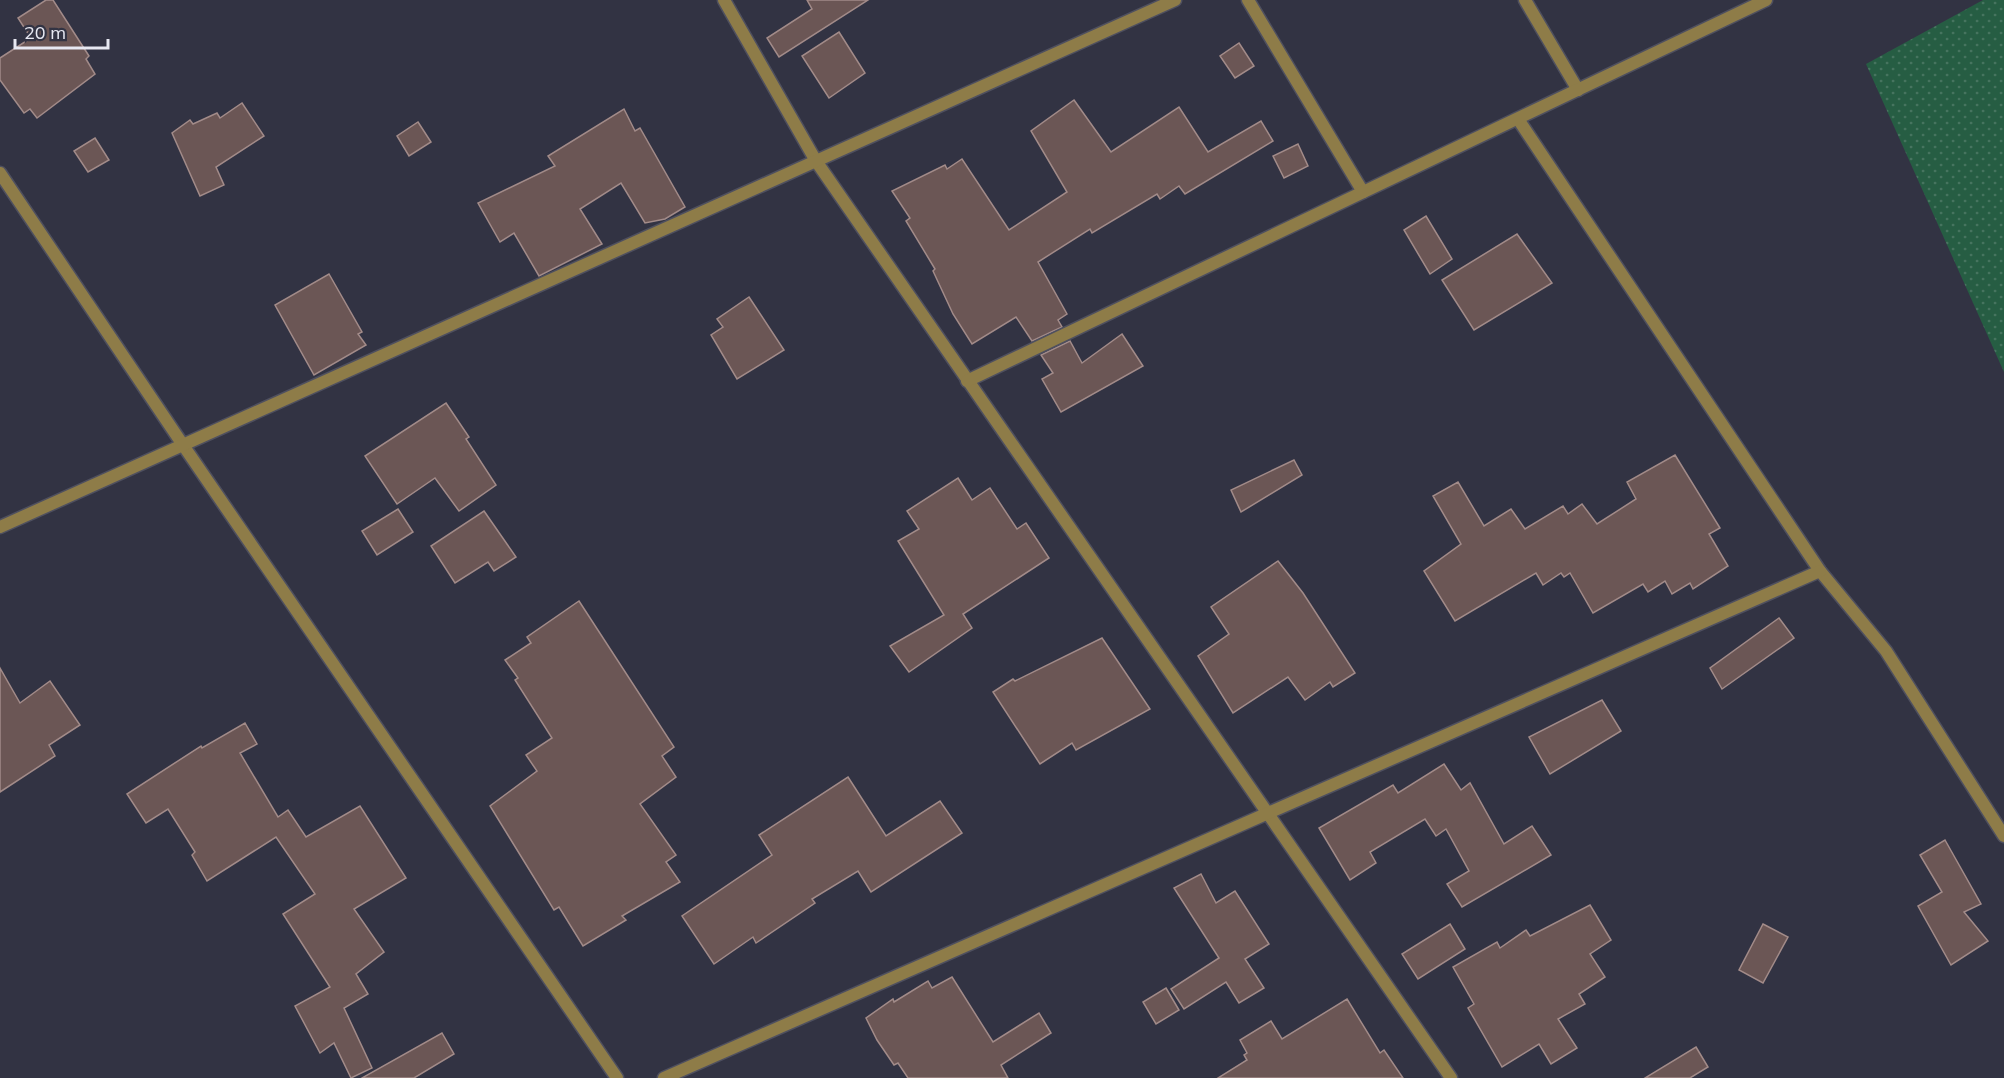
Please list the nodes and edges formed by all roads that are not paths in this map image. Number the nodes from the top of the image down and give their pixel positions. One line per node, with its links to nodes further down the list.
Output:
1 (724, 0): 8 (street)
2 (1175, 0): 8 (street)
3 (1248, 0): 10 (street)
4 (1526, 0): 6 (street)
5 (1766, 0): 6 (street)
6 (1578, 90): 7 (street)
7 (1518, 119): 10 (street); 14 (street)
8 (816, 161): 11 (street); 12 (street)
9 (0, 173): 12 (street)
10 (1363, 192): 11 (street)
11 (967, 381): 15 (street)
12 (183, 445): 13 (street); 17 (street)
13 (0, 527)
14 (1820, 571): 15 (street); 16 (street)
15 (1269, 813): 18 (street); 19 (street)
16 (2004, 836)
17 (617, 1078)
18 (664, 1078)
19 (1451, 1078)

